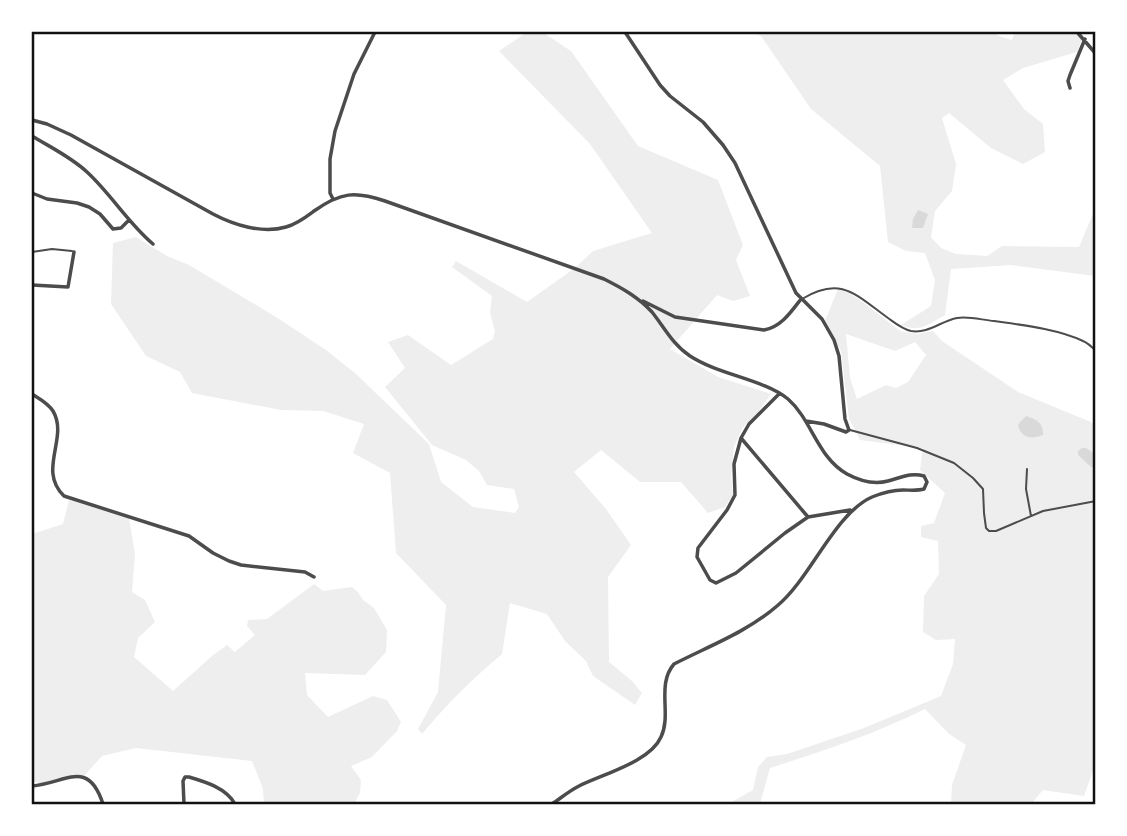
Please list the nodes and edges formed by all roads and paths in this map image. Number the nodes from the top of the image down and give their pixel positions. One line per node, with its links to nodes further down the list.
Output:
1 (375, 32): 10 (street)
2 (625, 32): 17 (street)
3 (1077, 32): 4 (street)
4 (1084, 39): 5 (street); 6 (street)
5 (1096, 54)
6 (1070, 88)
7 (32, 120): 10 (street)
8 (32, 136): 11 (street)
9 (32, 193): 11 (street)
10 (333, 199): 16 (street)
11 (129, 220): 12 (street)
12 (153, 244)
13 (32, 252): 14 (lane)
14 (74, 252): 15 (street)
15 (32, 285)
16 (638, 299): 17 (street); 20 (street)
17 (801, 299): 18 (lane); 22 (street)
18 (1096, 351)
19 (32, 394): 29 (street)
20 (779, 394): 21 (street); 23 (street)
21 (806, 421): 22 (street); 26 (street)
22 (849, 430): 27 (lane)
23 (741, 438): 28 (street); 28 (street)
24 (1027, 469): 27 (lane)
25 (1096, 501): 27 (lane)
26 (852, 509): 28 (street); 34 (street)
27 (1031, 516)
28 (808, 517)
29 (314, 577)
30 (32, 786): 31 (street)
31 (103, 804)
32 (184, 804): 33 (street)
33 (235, 804)
34 (552, 804)

